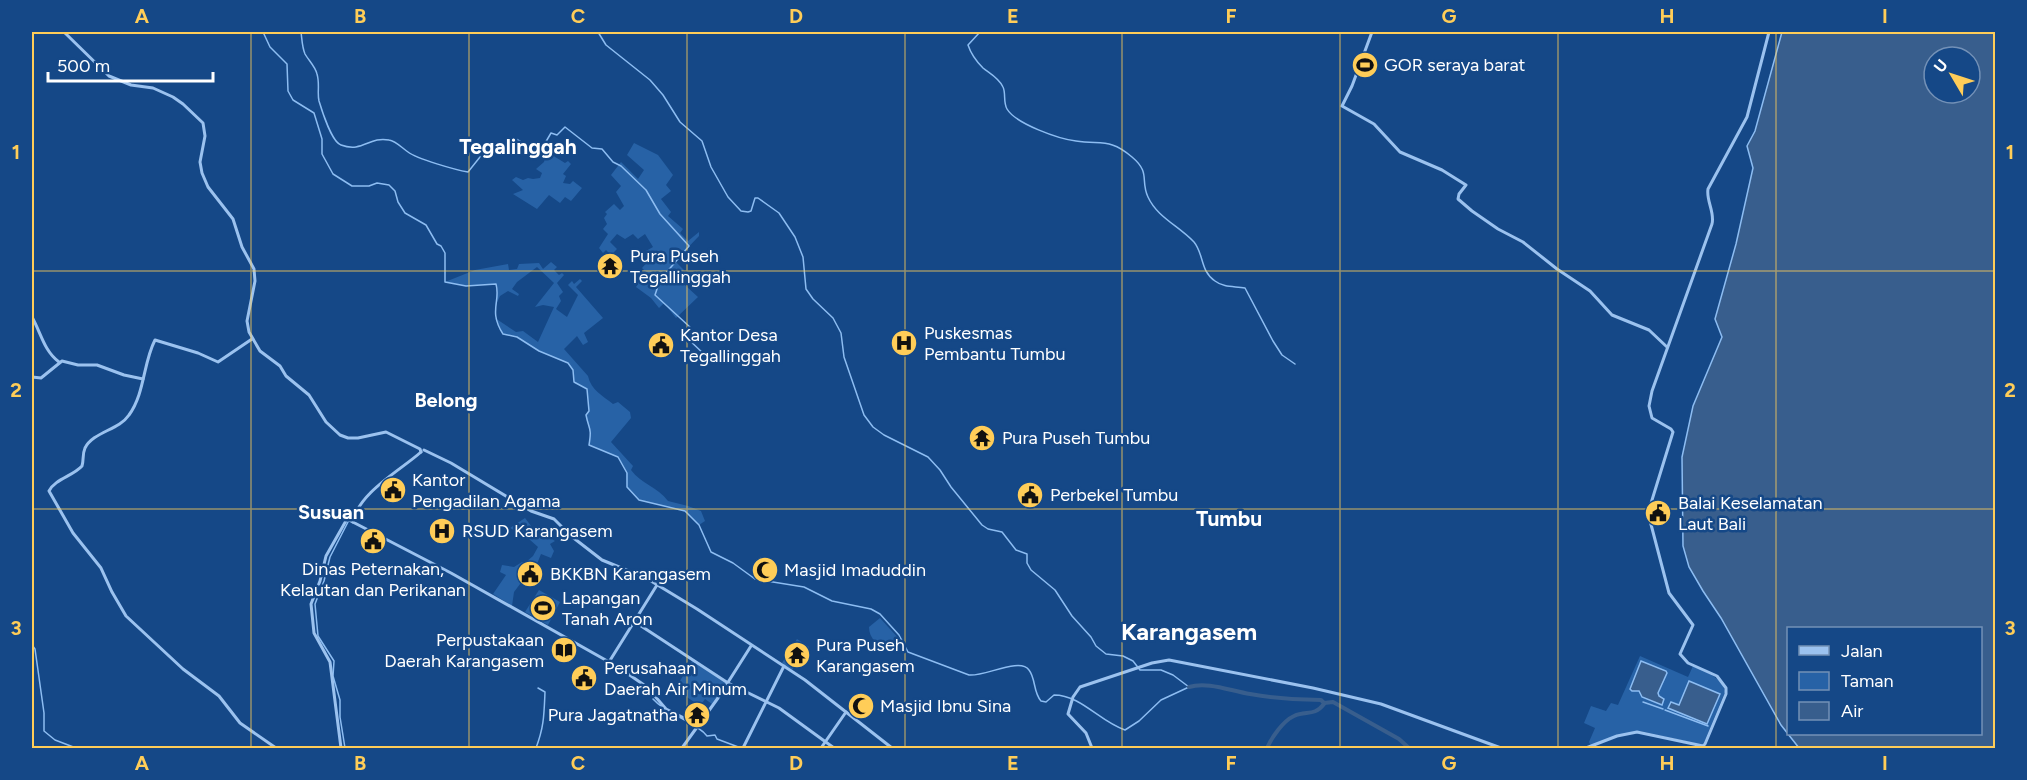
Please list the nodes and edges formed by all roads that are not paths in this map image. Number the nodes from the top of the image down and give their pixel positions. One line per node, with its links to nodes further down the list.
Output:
1 (64, 32): 5 (street)
2 (1372, 32): 6 (street)
3 (1769, 32): 6 (street)
4 (32, 318): 7 (street)
5 (252, 339): 9 (street); 10 (street)
6 (1666, 347): 33 (street)
7 (59, 362): 8 (street); 9 (street)
8 (32, 377)
9 (143, 379): 24 (street)
10 (422, 450): 11 (street); 14 (street)
11 (354, 516): 12 (street); 13 (street)
12 (346, 519): 13 (street); 25 (street)
13 (353, 522): 17 (street)
14 (658, 584): 15 (street); 16 (street)
15 (636, 622): 17 (street); 19 (street)
16 (751, 646): 18 (street); 19 (street)
17 (609, 662): 22 (street)
18 (784, 666): 20 (street); 21 (street)
19 (728, 683): 20 (street); 22 (street)
20 (766, 701): 23 (street); 27 (street)
21 (846, 712): 23 (street); 30 (street)
22 (696, 727): 26 (street)
23 (826, 741): 28 (street); 29 (street)
24 (276, 748)
25 (340, 748)
26 (682, 748)
27 (743, 748)
28 (821, 748)
29 (834, 748)
30 (892, 748)
31 (1092, 748): 32 (street)
32 (1501, 748)
33 (1586, 748)

